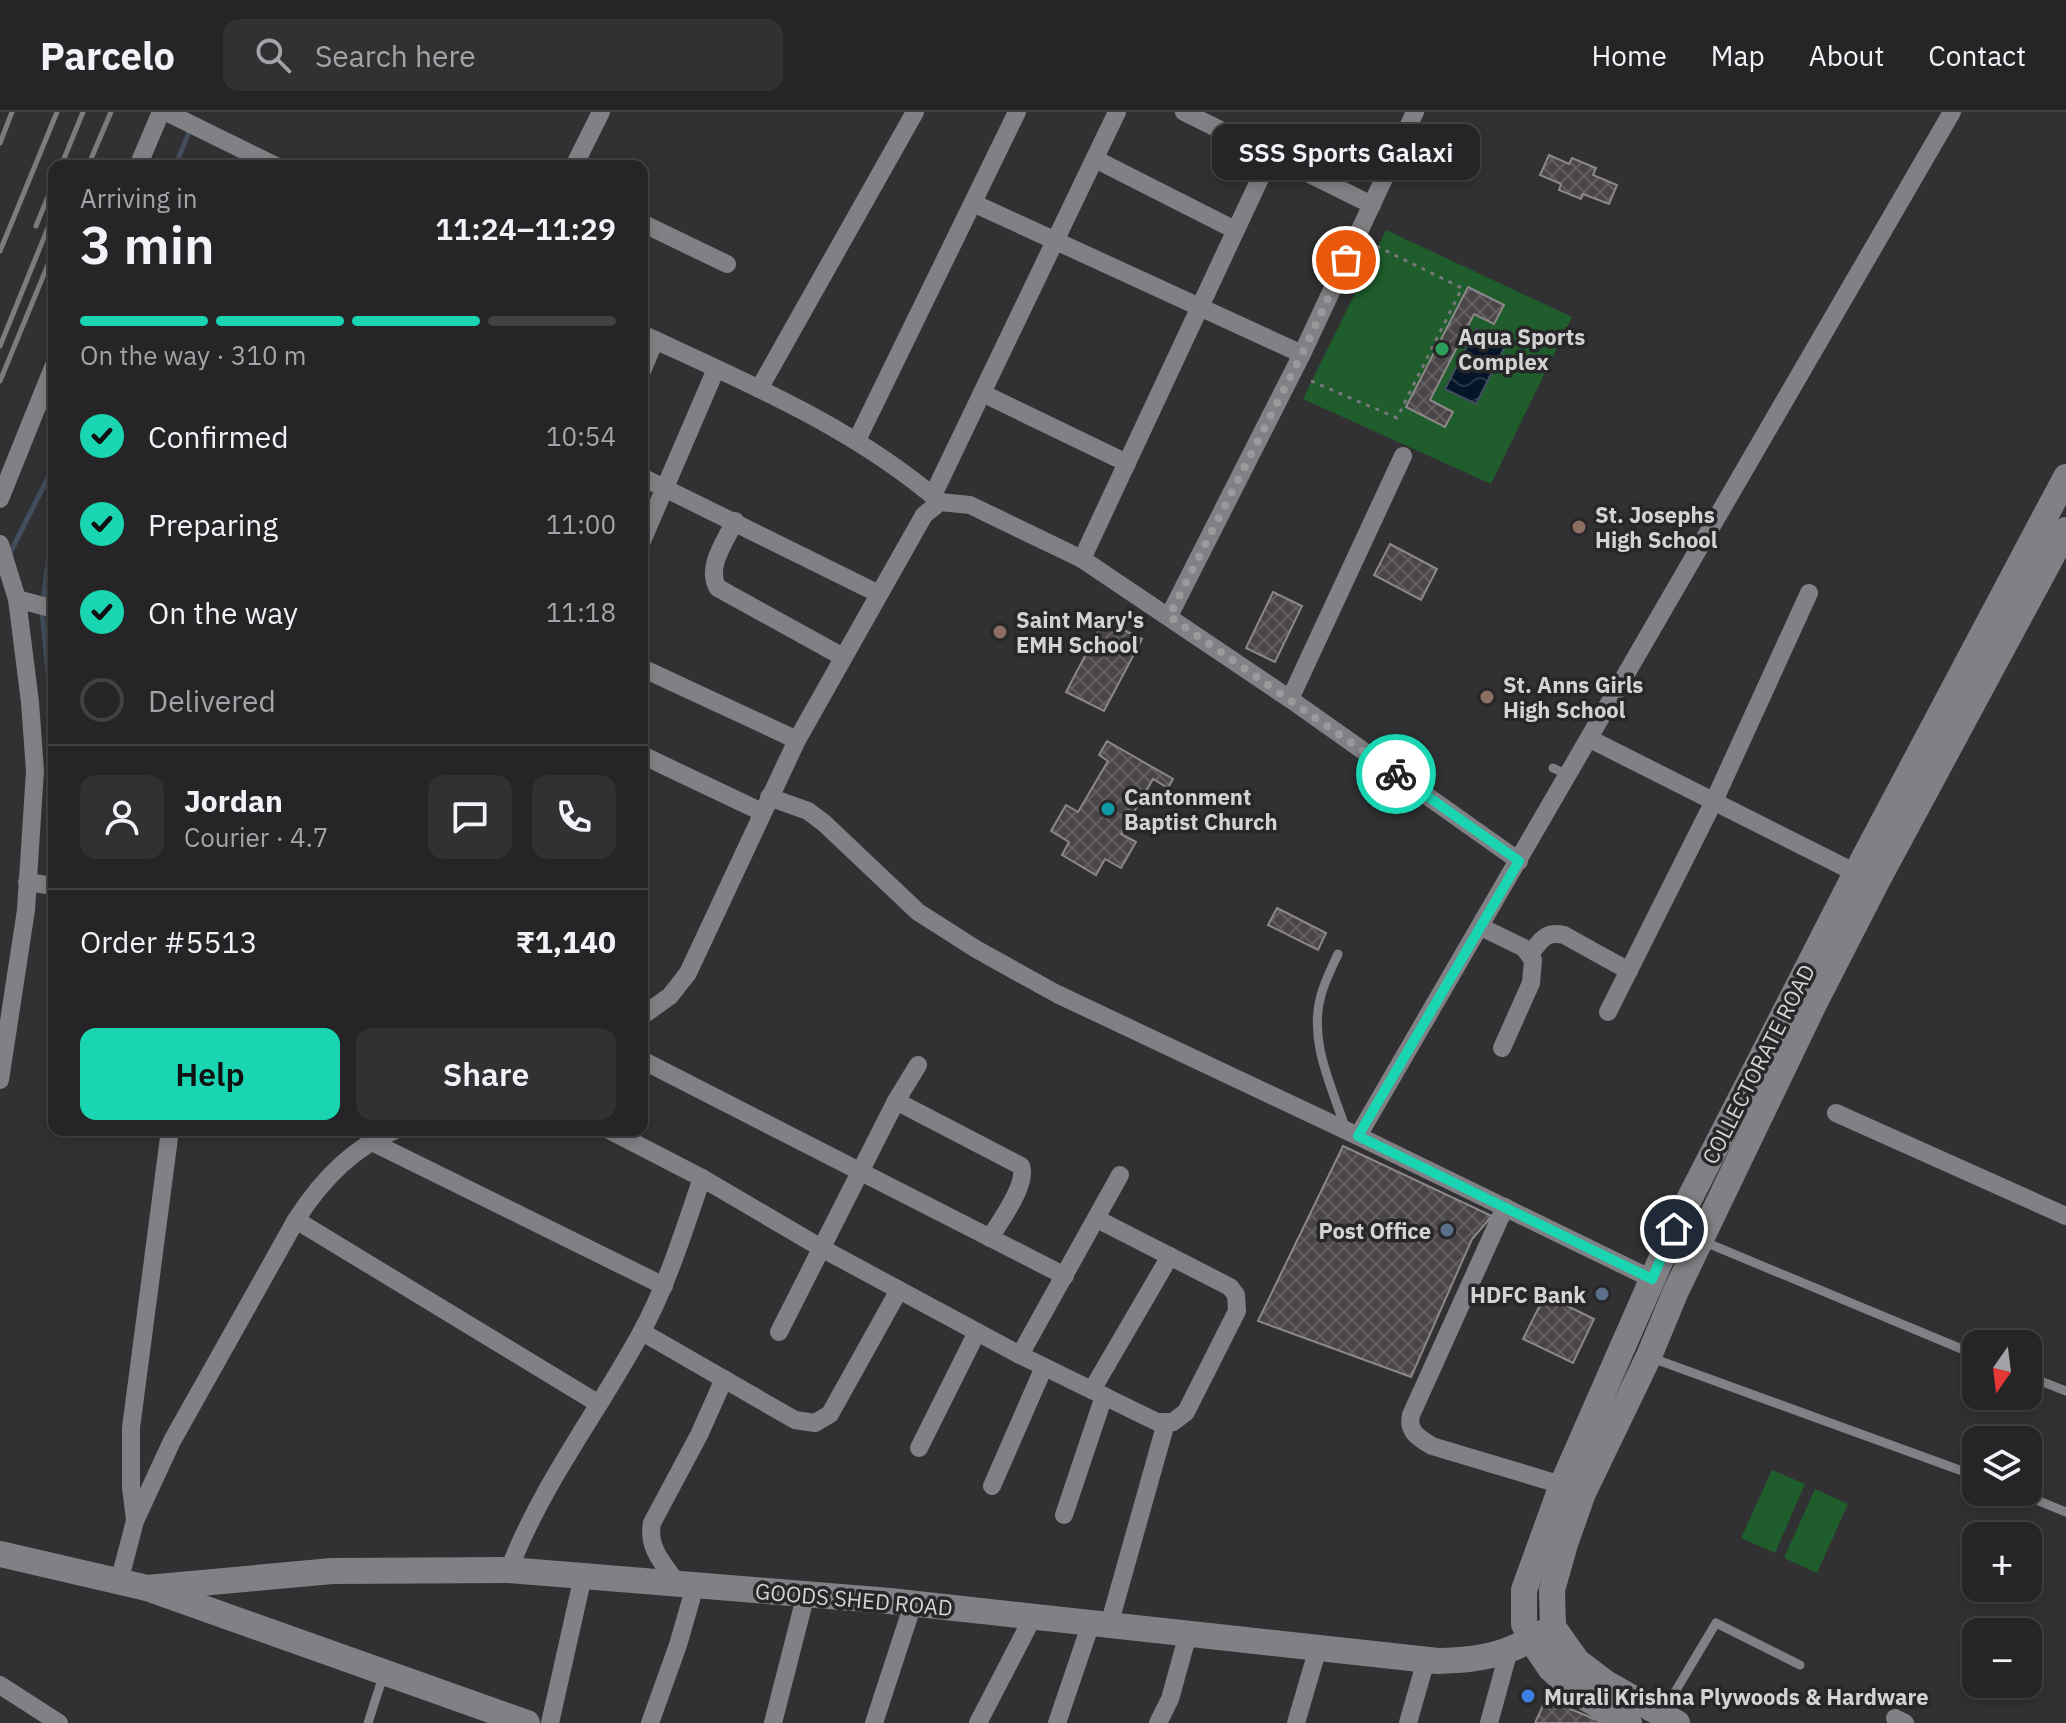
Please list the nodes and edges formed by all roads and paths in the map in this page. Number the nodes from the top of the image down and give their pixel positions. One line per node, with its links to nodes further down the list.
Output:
1 (601, 112): 13 (street)
2 (915, 112): 27 (street)
3 (1017, 112): 14 (street)
4 (1117, 112): 10 (street)
5 (1184, 112): 9 (street)
6 (1415, 112): 15 (street)
7 (1952, 112): 50 (street)
8 (169, 115): 11 (street); 12 (street)
9 (1271, 155): 15 (street); 17 (street)
10 (1095, 159): 17 (street); 19 (street)
11 (142, 160)
12 (264, 160)
13 (577, 160)
14 (973, 203): 19 (street); 29 (street)
15 (1372, 205): 18 (street)
16 (648, 226): 20 (street)
17 (1235, 230): 21 (street)
18 (1357, 236): 23 (street); 25 (path)
19 (1055, 240): 21 (street); 28 (street)
20 (727, 264)
21 (1199, 306): 23 (street); 31 (street)
22 (648, 337): 24 (street)
23 (1302, 354): 25 (street)
24 (716, 369): 27 (street); 34 (street)
25 (1293, 372): 46 (street)
26 (48, 380): 36 (street)
27 (759, 389): 29 (street)
28 (982, 393): 31 (street); 35 (street)
29 (857, 440): 35 (street)
30 (1403, 456): 49 (street)
31 (1127, 463): 41 (street)
32 (2066, 477): 56 (street, COLLECTORATE ROAD)
33 (648, 480): 34 (street)
34 (667, 488): 37 (street); 38 (street)
35 (936, 498): 41 (street); 43 (street)
36 (0, 499)
37 (735, 521): 43 (street); 47 (street)
38 (648, 528)
39 (2066, 530): 85 (street, COLLECTORATE ROAD)
40 (1, 546): 44 (street)
41 (1082, 559): 46 (street)
42 (1809, 593): 53 (street)
43 (879, 594): 47 (street)
44 (24, 601): 45 (street); 57 (street)
45 (48, 607)
46 (1169, 616): 49 (street)
47 (843, 657): 51 (street)
48 (648, 671): 51 (street)
49 (1290, 699): 55 (street)
50 (1590, 739): 53 (street); 55 (street)
51 (797, 740): 54 (street)
52 (648, 757): 54 (street)
53 (1714, 801): 56 (street); 62 (street)
54 (766, 804): 63 (street); 71 (street)
55 (1519, 861): 59 (street)
56 (1856, 873): 83 (street, COLLECTORATE ROAD)
57 (27, 882): 58 (street); 68 (street)
58 (48, 885)
59 (1481, 927): 61 (street); 71 (street)
60 (1338, 954): 71 (lane)
61 (1530, 954): 62 (street); 65 (street)
62 (1629, 971): 64 (street)
63 (648, 1012)
64 (1608, 1012)
65 (1502, 1048)
66 (648, 1063): 76 (street)
67 (918, 1065): 69 (street)
68 (0, 1080)
69 (896, 1101): 76 (street); 84 (street)
70 (1836, 1113): 80 (street)
71 (1352, 1133): 79 (street)
72 (169, 1136): 113 (street)
73 (386, 1136): 75 (street)
74 (621, 1136): 78 (street)
75 (374, 1143): 82 (street); 90 (street)
76 (861, 1172): 84 (street); 86 (street)
77 (1120, 1175): 81 (street)
78 (702, 1178): 86 (street); 90 (street)
79 (1505, 1207): 89 (street); 108 (street)
80 (2066, 1216)
81 (1097, 1219): 87 (street); 88 (street)
82 (296, 1220): 104 (street); 113 (street)
83 (1674, 1229): 85 (lane); 89 (street, COLLECTORATE ROAD)
84 (990, 1238): 88 (street)
85 (1699, 1242): 96 (lane); 98 (street, COLLECTORATE ROAD)
86 (823, 1249): 91 (street); 93 (street)
87 (1170, 1256): 103 (street); 105 (street)
88 (1065, 1276): 97 (street)
89 (1652, 1279): 95 (street, COLLECTORATE ROAD)
90 (664, 1286): 92 (street)
91 (899, 1290): 94 (street); 100 (street)
92 (642, 1332): 100 (street); 104 (street)
93 (779, 1332)
94 (977, 1332): 97 (street); 106 (street)
95 (1623, 1346): 98 (lane); 108 (street, COLLECTORATE ROAD)
96 (1962, 1349)
97 (1020, 1355): 99 (street)
98 (1649, 1356): 107 (lane); 125 (street, COLLECTORATE ROAD)
99 (1044, 1367): 103 (street); 109 (street)
100 (724, 1379): 118 (street)
101 (2042, 1382): 102 (lane)
102 (2066, 1391)
103 (1098, 1393): 105 (street); 112 (street)
104 (599, 1404): 115 (street)
105 (1166, 1423): 123 (street)
106 (919, 1448)
107 (1962, 1471)
108 (1562, 1485): 125 (street, COLLECTORATE ROAD)
109 (992, 1486)
110 (2042, 1502): 111 (lane)
111 (2066, 1512)
112 (1064, 1515)
113 (135, 1521): 117 (street)
114 (0, 1554): 117 (street, GOODS SHED ROAD)
115 (509, 1570): 116 (street, GOODS SHED ROAD); 119 (street, GOODS SHED ROAD)
116 (583, 1576): 118 (street, GOODS SHED ROAD); 135 (street)
117 (119, 1582): 119 (street, GOODS SHED ROAD)
118 (687, 1585): 120 (street, GOODS SHED ROAD); 136 (street)
119 (147, 1588): 129 (street, GOODS SHED ROAD)
120 (806, 1594): 121 (street, GOODS SHED ROAD); 137 (street)
121 (913, 1604): 122 (street, GOODS SHED ROAD); 138 (street)
122 (1033, 1617): 123 (street, GOODS SHED ROAD); 139 (street)
123 (1100, 1624): 124 (street, GOODS SHED ROAD); 140 (street)
124 (1188, 1634): 126 (street, GOODS SHED ROAD); 141 (street)
125 (1531, 1639): 127 (street, GOODS SHED ROAD); 131 (street, COLLECTORATE ROAD); 144 (street); 145 (street, COLLECTORATE ROAD)
126 (1318, 1648): 127 (street, GOODS SHED ROAD); 142 (street)
127 (1426, 1660): 143 (street)
128 (1800, 1665): 131 (lane)
129 (384, 1672): 133 (lane); 134 (street, GOODS SHED ROAD)
130 (0, 1685): 132 (street)
131 (1669, 1719)
132 (59, 1723)
133 (368, 1723)
134 (527, 1723)
135 (550, 1723)
136 (650, 1723)
137 (773, 1723)
138 (874, 1723)
139 (978, 1723)
140 (1057, 1723)
141 (1158, 1723)
142 (1296, 1723)
143 (1408, 1723)
144 (1489, 1723)
145 (1629, 1723)

